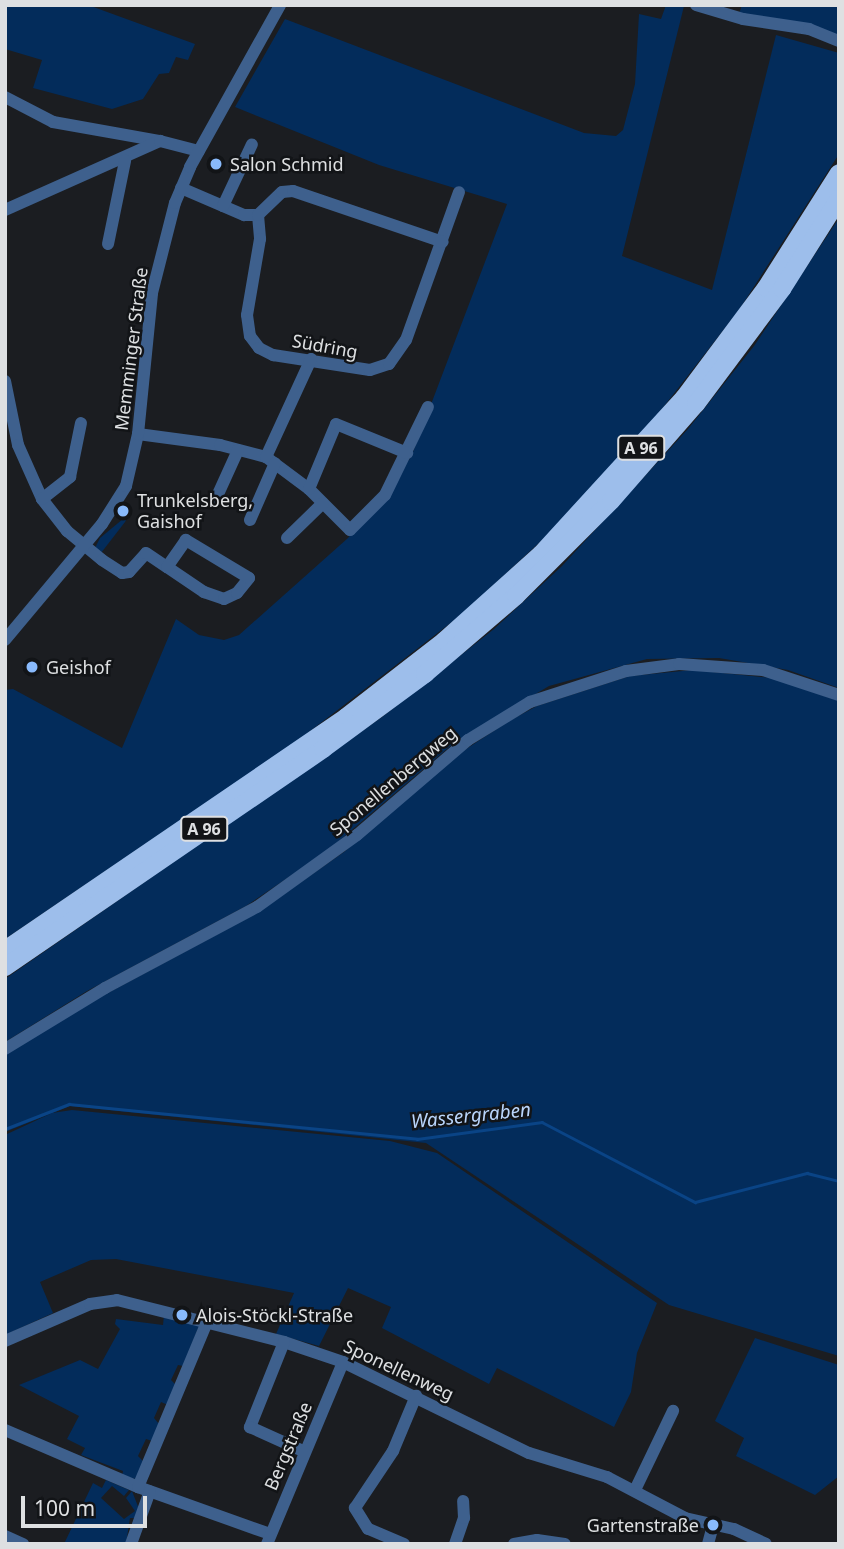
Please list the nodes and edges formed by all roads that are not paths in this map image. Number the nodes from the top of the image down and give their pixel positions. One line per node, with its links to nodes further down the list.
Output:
1 (280, 5): 7 (street, Memminger Straße)
2 (696, 5): 3 (street)
3 (839, 41)
4 (5, 97): 5 (street)
5 (160, 141): 7 (street); 8 (street)
6 (252, 144): 13 (street)
7 (199, 151): 10 (street, Memminger Straße)
8 (125, 161): 14 (street); 17 (street)
9 (839, 173): 37 (highway, A 96)
10 (181, 188): 13 (street); 22 (street, Memminger Straße)
11 (459, 192): 16 (street, Südring)
12 (839, 199): 38 (highway, A 96)
13 (223, 206): 15 (street)
14 (5, 210)
15 (258, 215): 16 (street); 18 (street, Südring)
16 (443, 242): 18 (street, Südring)
17 (108, 244)
18 (311, 359): 26 (street)
19 (5, 381): 23 (street)
20 (428, 407): 25 (street)
21 (82, 423): 28 (street)
22 (138, 434): 24 (street); 33 (street, Memminger Straße)
23 (12, 446): 28 (street)
24 (238, 450): 26 (street); 29 (street)
25 (407, 453): 27 (street); 30 (street)
26 (270, 460): 27 (street); 31 (street)
27 (309, 489): 30 (street)
28 (42, 499): 33 (street)
29 (214, 503)
30 (323, 503): 32 (street)
31 (250, 520)
32 (287, 538)
33 (85, 546): 34 (street); 35 (street, Memminger Straße)
34 (167, 567): 34 (street)
35 (5, 640)
36 (839, 695): 39 (street, Sponellenbergweg)
37 (5, 950)
38 (5, 967)
39 (5, 1049)
40 (207, 1322): 41 (street, Sponellenweg); 42 (street, Sponellenweg); 48 (street)
41 (5, 1341)
42 (284, 1342): 43 (street, Sponellenweg); 47 (street)
43 (343, 1362): 44 (street, Sponellenweg); 47 (street, Bergstraße)
44 (416, 1396): 49 (street, Sponellenweg); 57 (street)
45 (673, 1411): 49 (street)
46 (5, 1430): 48 (street)
47 (305, 1451): 53 (street, Bergstraße)
48 (144, 1489): 53 (street); 56 (street)
49 (635, 1490): 51 (street, Sponellenweg)
50 (463, 1501): 58 (street)
51 (713, 1525): 60 (street); 61 (street, Sponellenweg)
52 (5, 1536): 55 (street)
53 (268, 1539)
54 (521, 1543): 59 (street)
55 (23, 1544)
56 (131, 1544)
57 (404, 1544)
58 (455, 1544)
59 (565, 1544)
60 (708, 1544)
61 (766, 1544)

